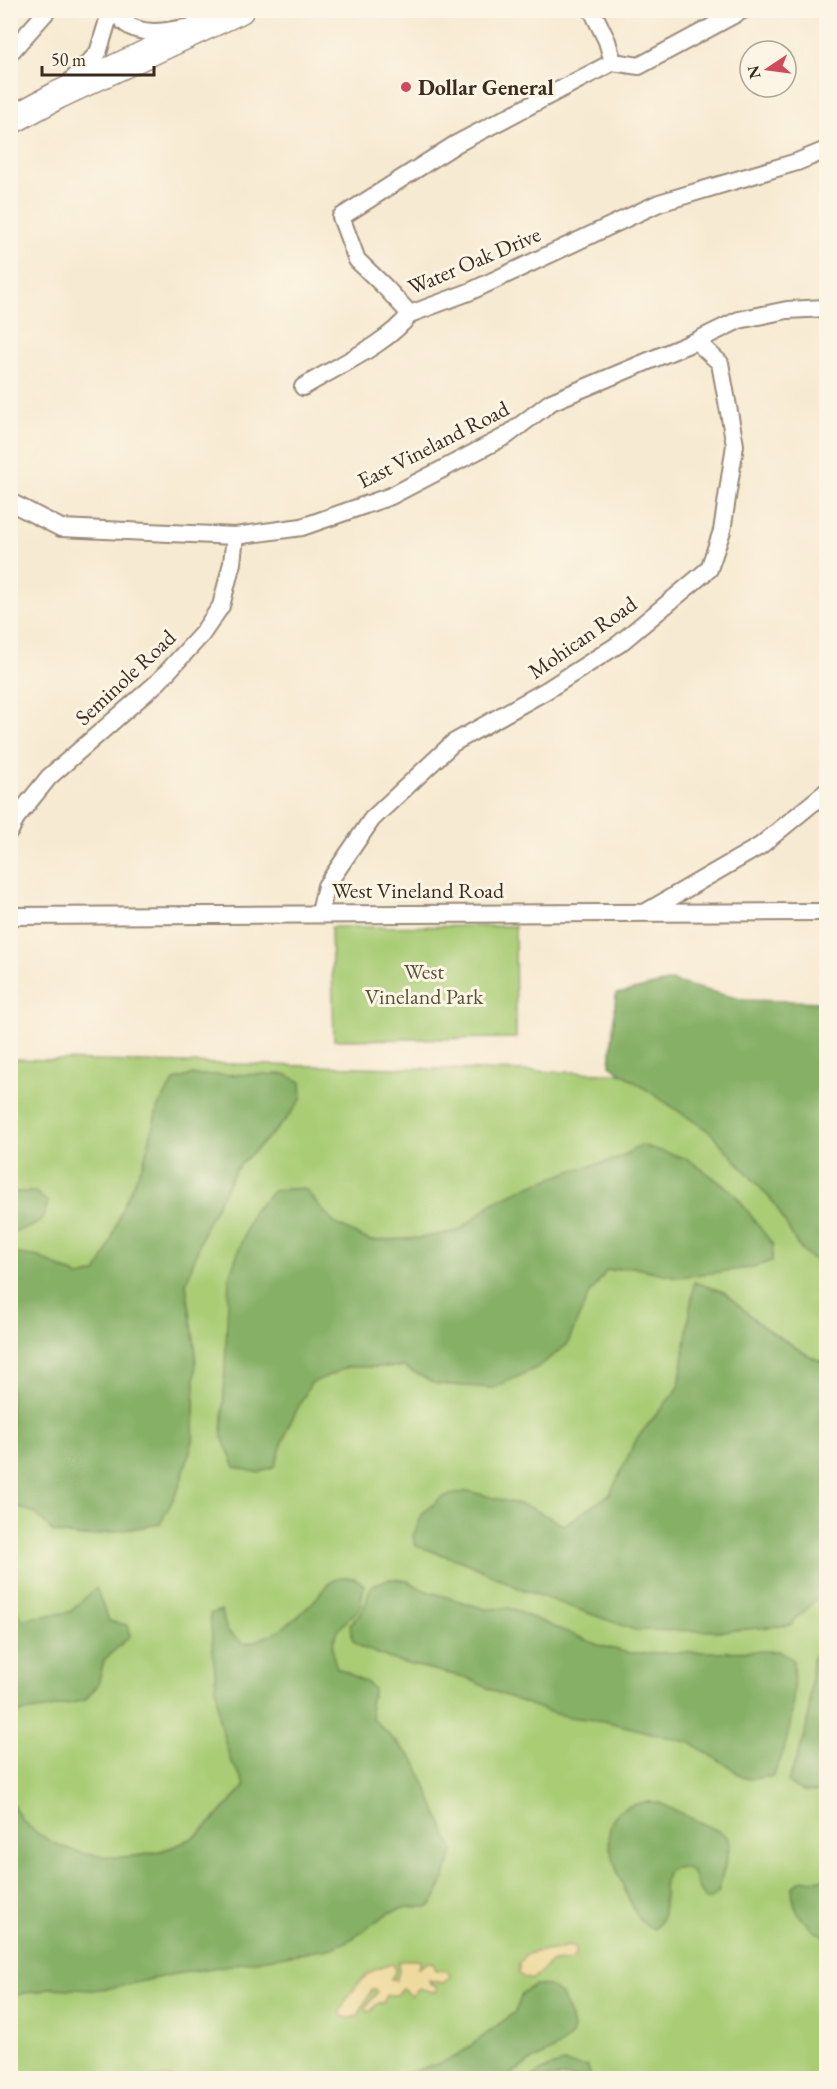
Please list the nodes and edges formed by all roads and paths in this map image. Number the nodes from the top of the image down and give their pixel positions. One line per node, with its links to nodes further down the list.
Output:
1 (48, 10): 7 (street)
2 (111, 10): 9 (street)
3 (117, 10): 6 (street)
4 (592, 10): 8 (street)
5 (743, 10): 8 (street)
6 (230, 15): 9 (main road)
7 (10, 53)
8 (613, 62): 13 (street, Water Oak Drive)
9 (58, 95): 10 (main road)
10 (10, 121)
11 (826, 150): 13 (street, Water Oak Drive)
12 (826, 308): 14 (street, East Vineland Road)
13 (410, 314): 15 (street)
14 (696, 341): 17 (street, East Vineland Road); 22 (street, Mohican Road)
15 (303, 387)
16 (10, 502): 17 (street, East Vineland Road)
17 (235, 536): 19 (street, Seminole Road)
18 (826, 792): 20 (street)
19 (10, 831)
20 (646, 912): 21 (street, West Vineland Road); 22 (street, West Vineland Road)
21 (826, 912)
22 (320, 913): 23 (street, West Vineland Road)
23 (10, 916)

